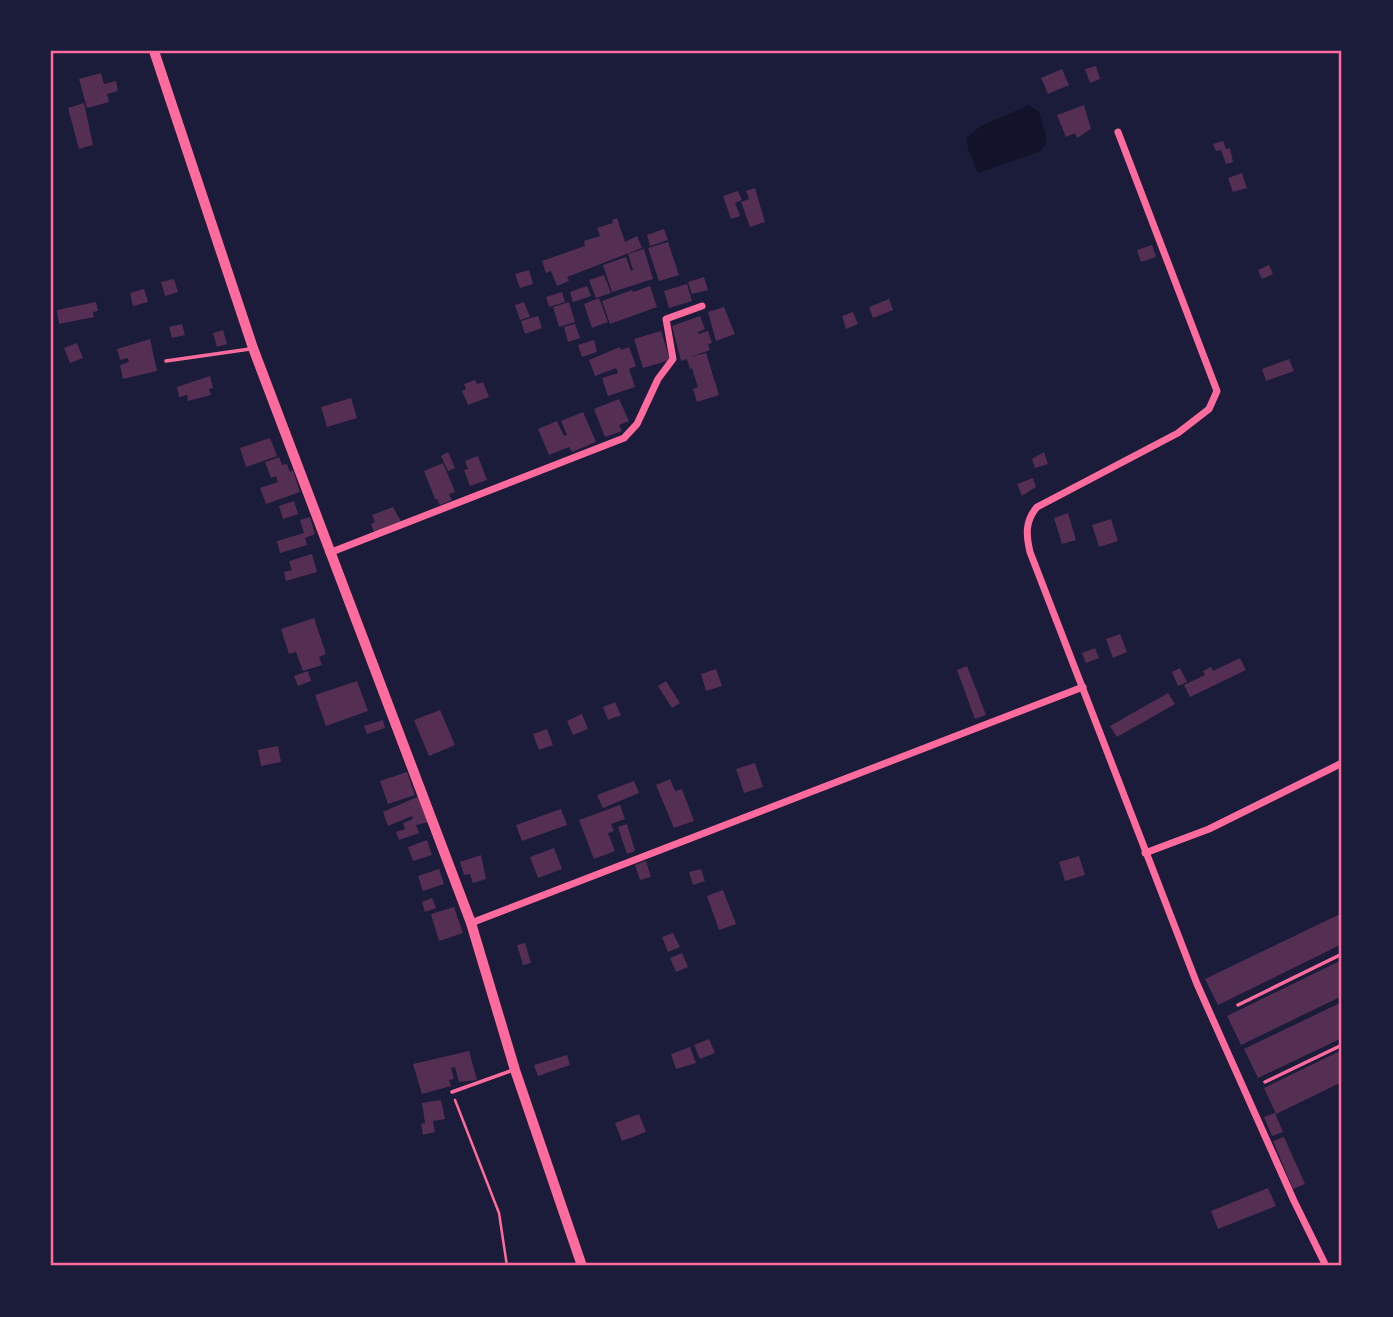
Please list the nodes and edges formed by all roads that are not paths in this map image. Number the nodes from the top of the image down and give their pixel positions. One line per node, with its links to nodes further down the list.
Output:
1 (154, 51): 4 (street)
2 (1118, 131): 7 (street)
3 (702, 306): 6 (street)
4 (253, 348): 5 (lane); 6 (street)
5 (166, 361)
6 (329, 553): 10 (street)
7 (1083, 687): 9 (street); 10 (street)
8 (1342, 763): 9 (street)
9 (1145, 853): 18 (street)
10 (471, 923): 14 (street)
11 (1342, 954): 12 (lane)
12 (1238, 1005)
13 (1342, 1045): 15 (lane)
14 (515, 1070): 16 (lane); 17 (street)
15 (1265, 1082)
16 (452, 1092)
17 (582, 1266)
18 (1326, 1266)

